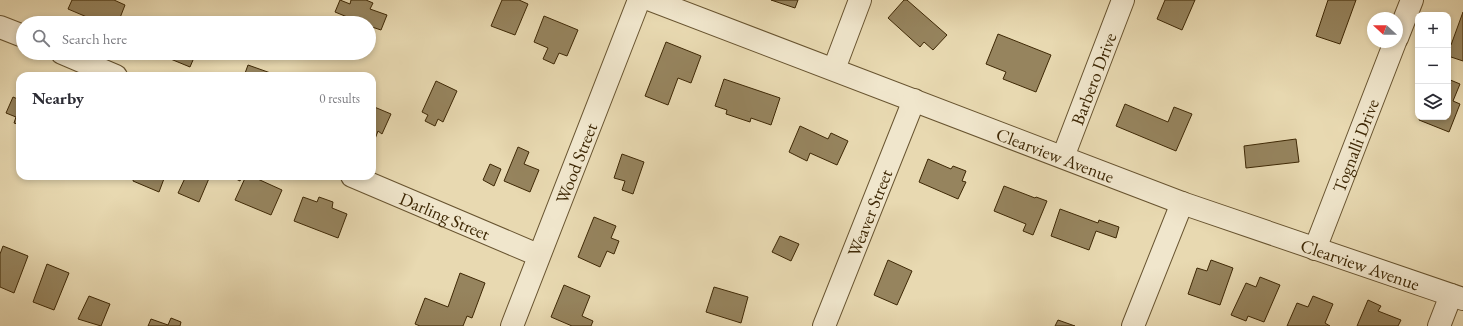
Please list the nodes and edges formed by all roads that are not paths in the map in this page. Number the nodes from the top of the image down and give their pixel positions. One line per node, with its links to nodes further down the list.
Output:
1 (639, 0): 18 (street, Wood Street)
2 (651, 0): 11 (street, Clearview Avenue)
3 (860, 0): 11 (street)
4 (1123, 0): 14 (street, Barbero Drive)
5 (1412, 0): 6 (street)
6 (1403, 23)
7 (0, 27): 8 (street)
8 (16, 33)
9 (1393, 48): 17 (street, Tognalli Drive)
10 (78, 60): 12 (street)
11 (834, 68): 13 (street, Clearview Avenue)
12 (107, 72)
13 (914, 100): 14 (street, Clearview Avenue); 21 (street, Weaver Street)
14 (1063, 157): 16 (street, Clearview Avenue)
15 (361, 180): 18 (street, Darling Street)
16 (1182, 203): 17 (street, Clearview Avenue); 22 (street)
17 (1314, 249): 19 (street, Clearview Avenue)
18 (538, 255): 20 (street, Wood Street)
19 (1457, 297): 23 (street)
20 (512, 326)
21 (824, 326)
22 (1133, 326)
23 (1439, 326)

